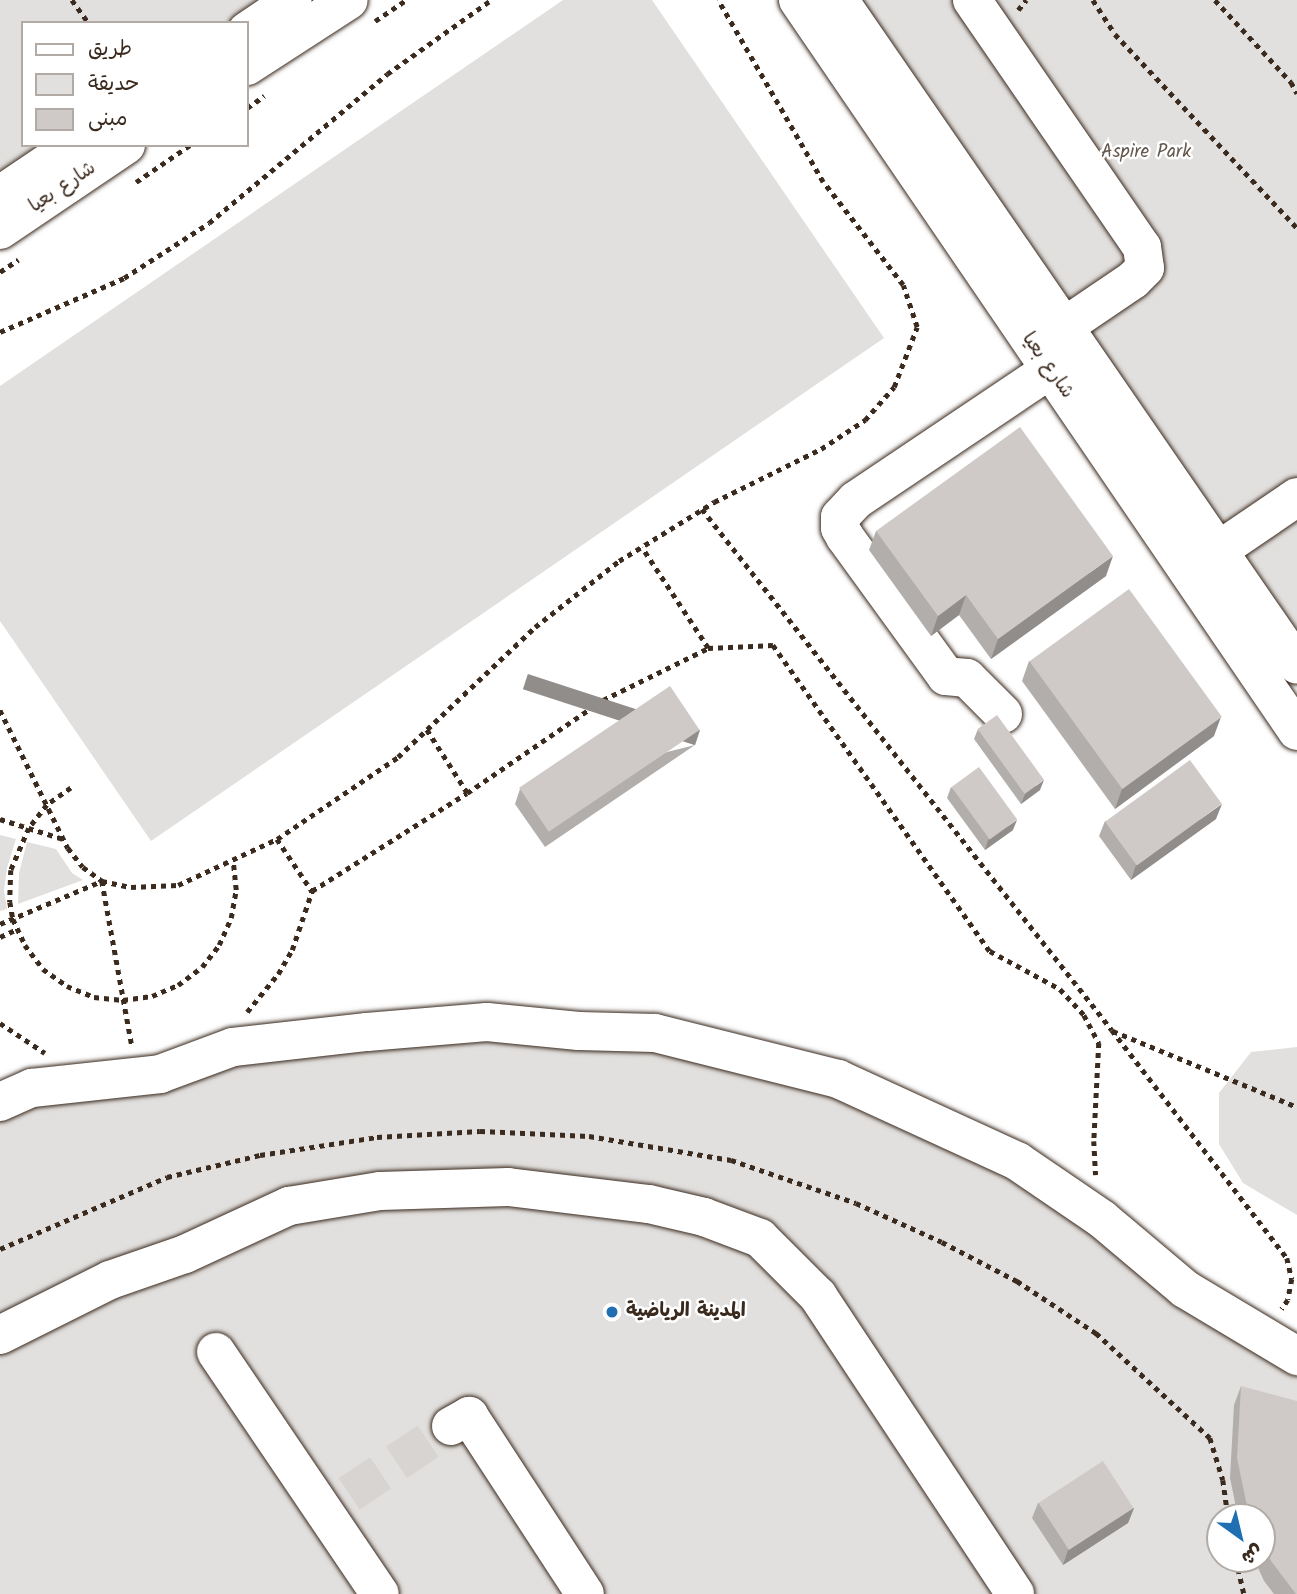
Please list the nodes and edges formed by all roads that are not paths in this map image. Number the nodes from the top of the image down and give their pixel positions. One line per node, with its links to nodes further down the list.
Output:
1 (293, 0): 6 (street)
2 (349, 0): 7 (street)
3 (839, 0): 14 (street, شارع بعيا)
4 (972, 0): 14 (street)
5 (800, 1): 14 (street, شارع بعيا)
6 (248, 30)
7 (248, 65)
8 (25, 147): 11 (street)
9 (71, 147): 12 (street, شارع بعيا)
10 (123, 147): 13 (street, شارع بعيا)
11 (0, 164)
12 (0, 195)
13 (0, 230)
14 (1065, 348): 16 (street, شارع بعيا); 18 (street)
15 (1297, 497): 16 (street)
16 (1204, 560): 17 (street, شارع بعيا); 19 (street, شارع بعيا)
17 (1297, 666)
18 (1003, 714)
19 (1297, 731)
20 (0, 1102): 23 (street)
21 (0, 1335): 27 (street)
22 (216, 1352): 25 (street)
23 (1297, 1356)
24 (451, 1426): 26 (street)
25 (380, 1594)
26 (586, 1594)
27 (1015, 1594)

